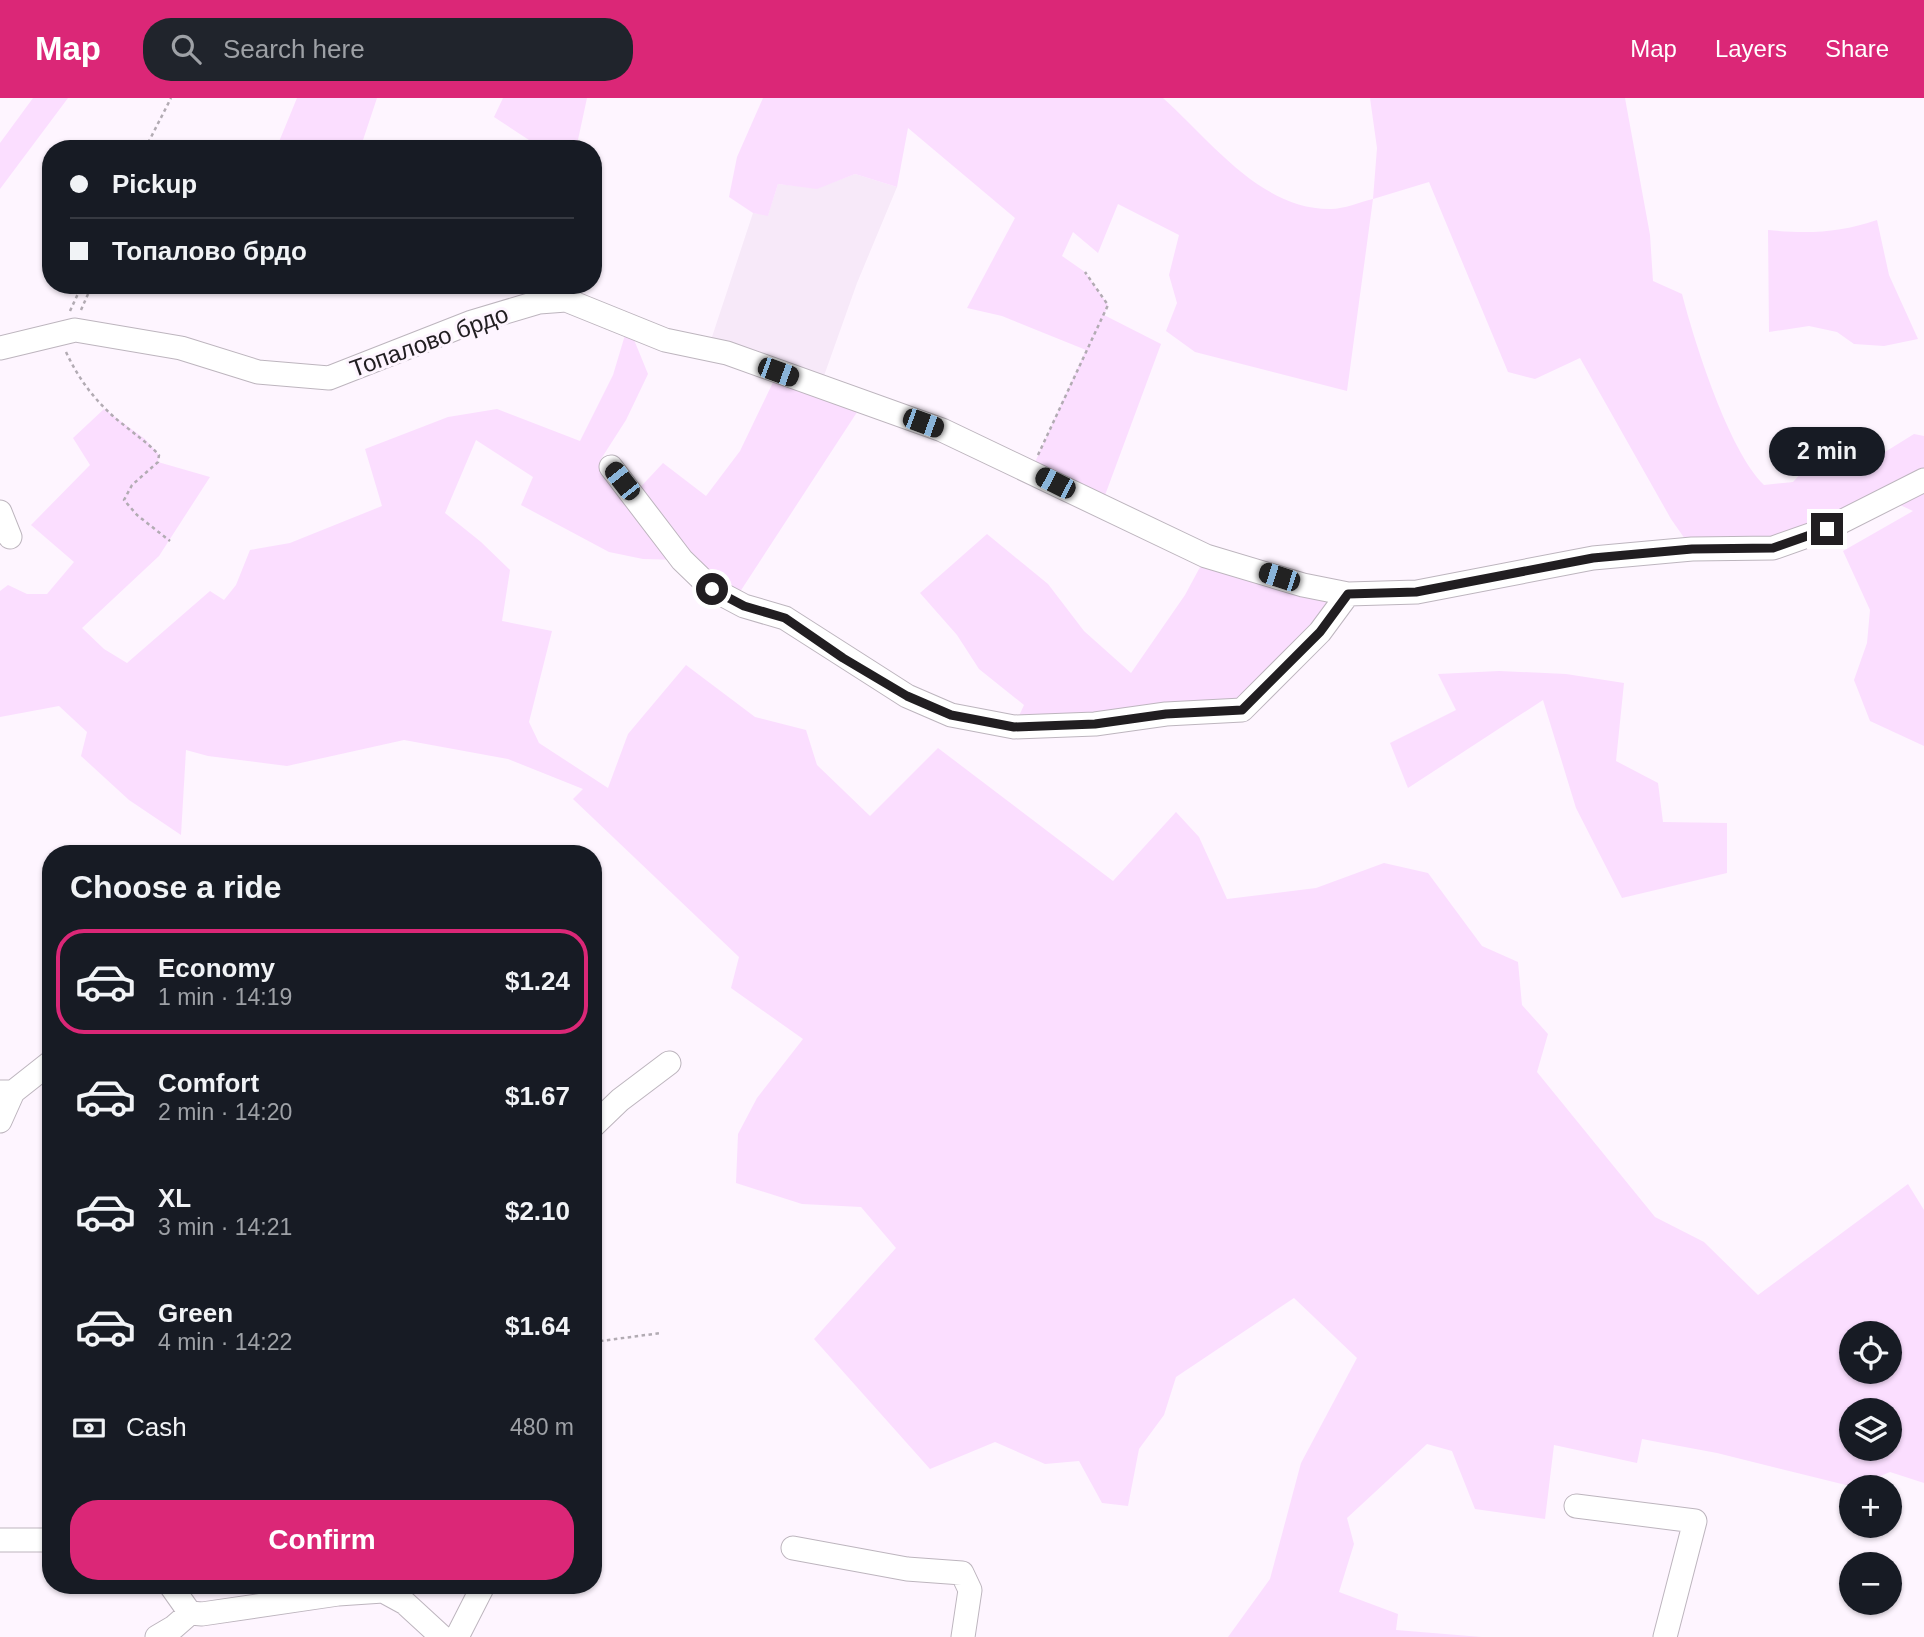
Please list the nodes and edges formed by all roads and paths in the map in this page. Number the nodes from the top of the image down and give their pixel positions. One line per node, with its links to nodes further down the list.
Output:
1 (171, 98): 2 (path)
2 (150, 140)
3 (1085, 272): 8 (path)
4 (87, 294): 5 (path)
5 (67, 333): 6 (street, Топалово брдо); 8 (street, Топалово брдо); 12 (path)
6 (0, 348)
7 (611, 467): 13 (street)
8 (1031, 471): 13 (street, Топалово брдо)
9 (1924, 480): 13 (street, Топалово брдо)
10 (0, 512): 11 (street)
11 (10, 537)
12 (170, 541)
13 (1348, 594)
14 (669, 1063): 17 (street)
15 (42, 1068): 16 (street)
16 (6, 1092): 18 (street)
17 (602, 1117)
18 (0, 1121)
19 (661, 1333): 20 (path)
20 (602, 1341)
21 (1576, 1506): 34 (street)
22 (0, 1539): 23 (street)
23 (42, 1540)
24 (793, 1548): 33 (street)
25 (177, 1594): 29 (street)
26 (338, 1594): 29 (street)
27 (388, 1594): 31 (street)
28 (479, 1594): 32 (street)
29 (190, 1613): 30 (street)
30 (157, 1637)
31 (442, 1637)
32 (457, 1637)
33 (963, 1637)
34 (1665, 1637)

